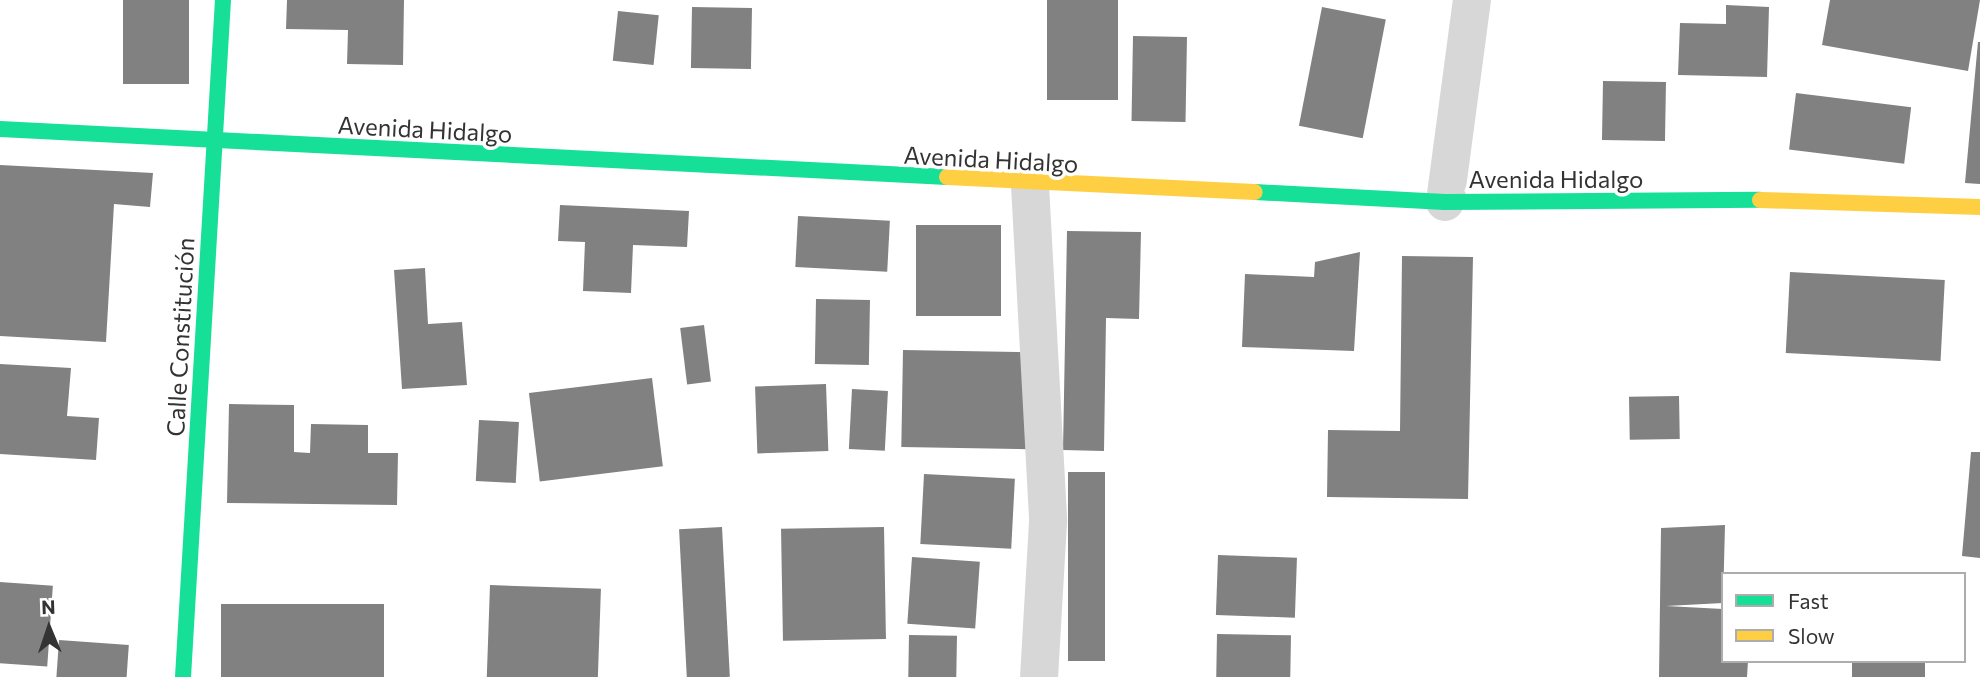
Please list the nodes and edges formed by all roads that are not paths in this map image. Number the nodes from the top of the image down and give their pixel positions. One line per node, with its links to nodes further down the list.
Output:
1 (223, 0): 4 (street, Calle Constitución)
2 (1472, 0): 6 (street)
3 (0, 129): 4 (street, Avenida Hidalgo)
4 (215, 140): 5 (street, Avenida Hidalgo); 8 (street, Calle Constitución)
5 (1030, 185): 6 (street, Avenida Hidalgo); 9 (street)
6 (1445, 202): 7 (street, Avenida Hidalgo)
7 (1980, 207)
8 (183, 677)
9 (1039, 677)

